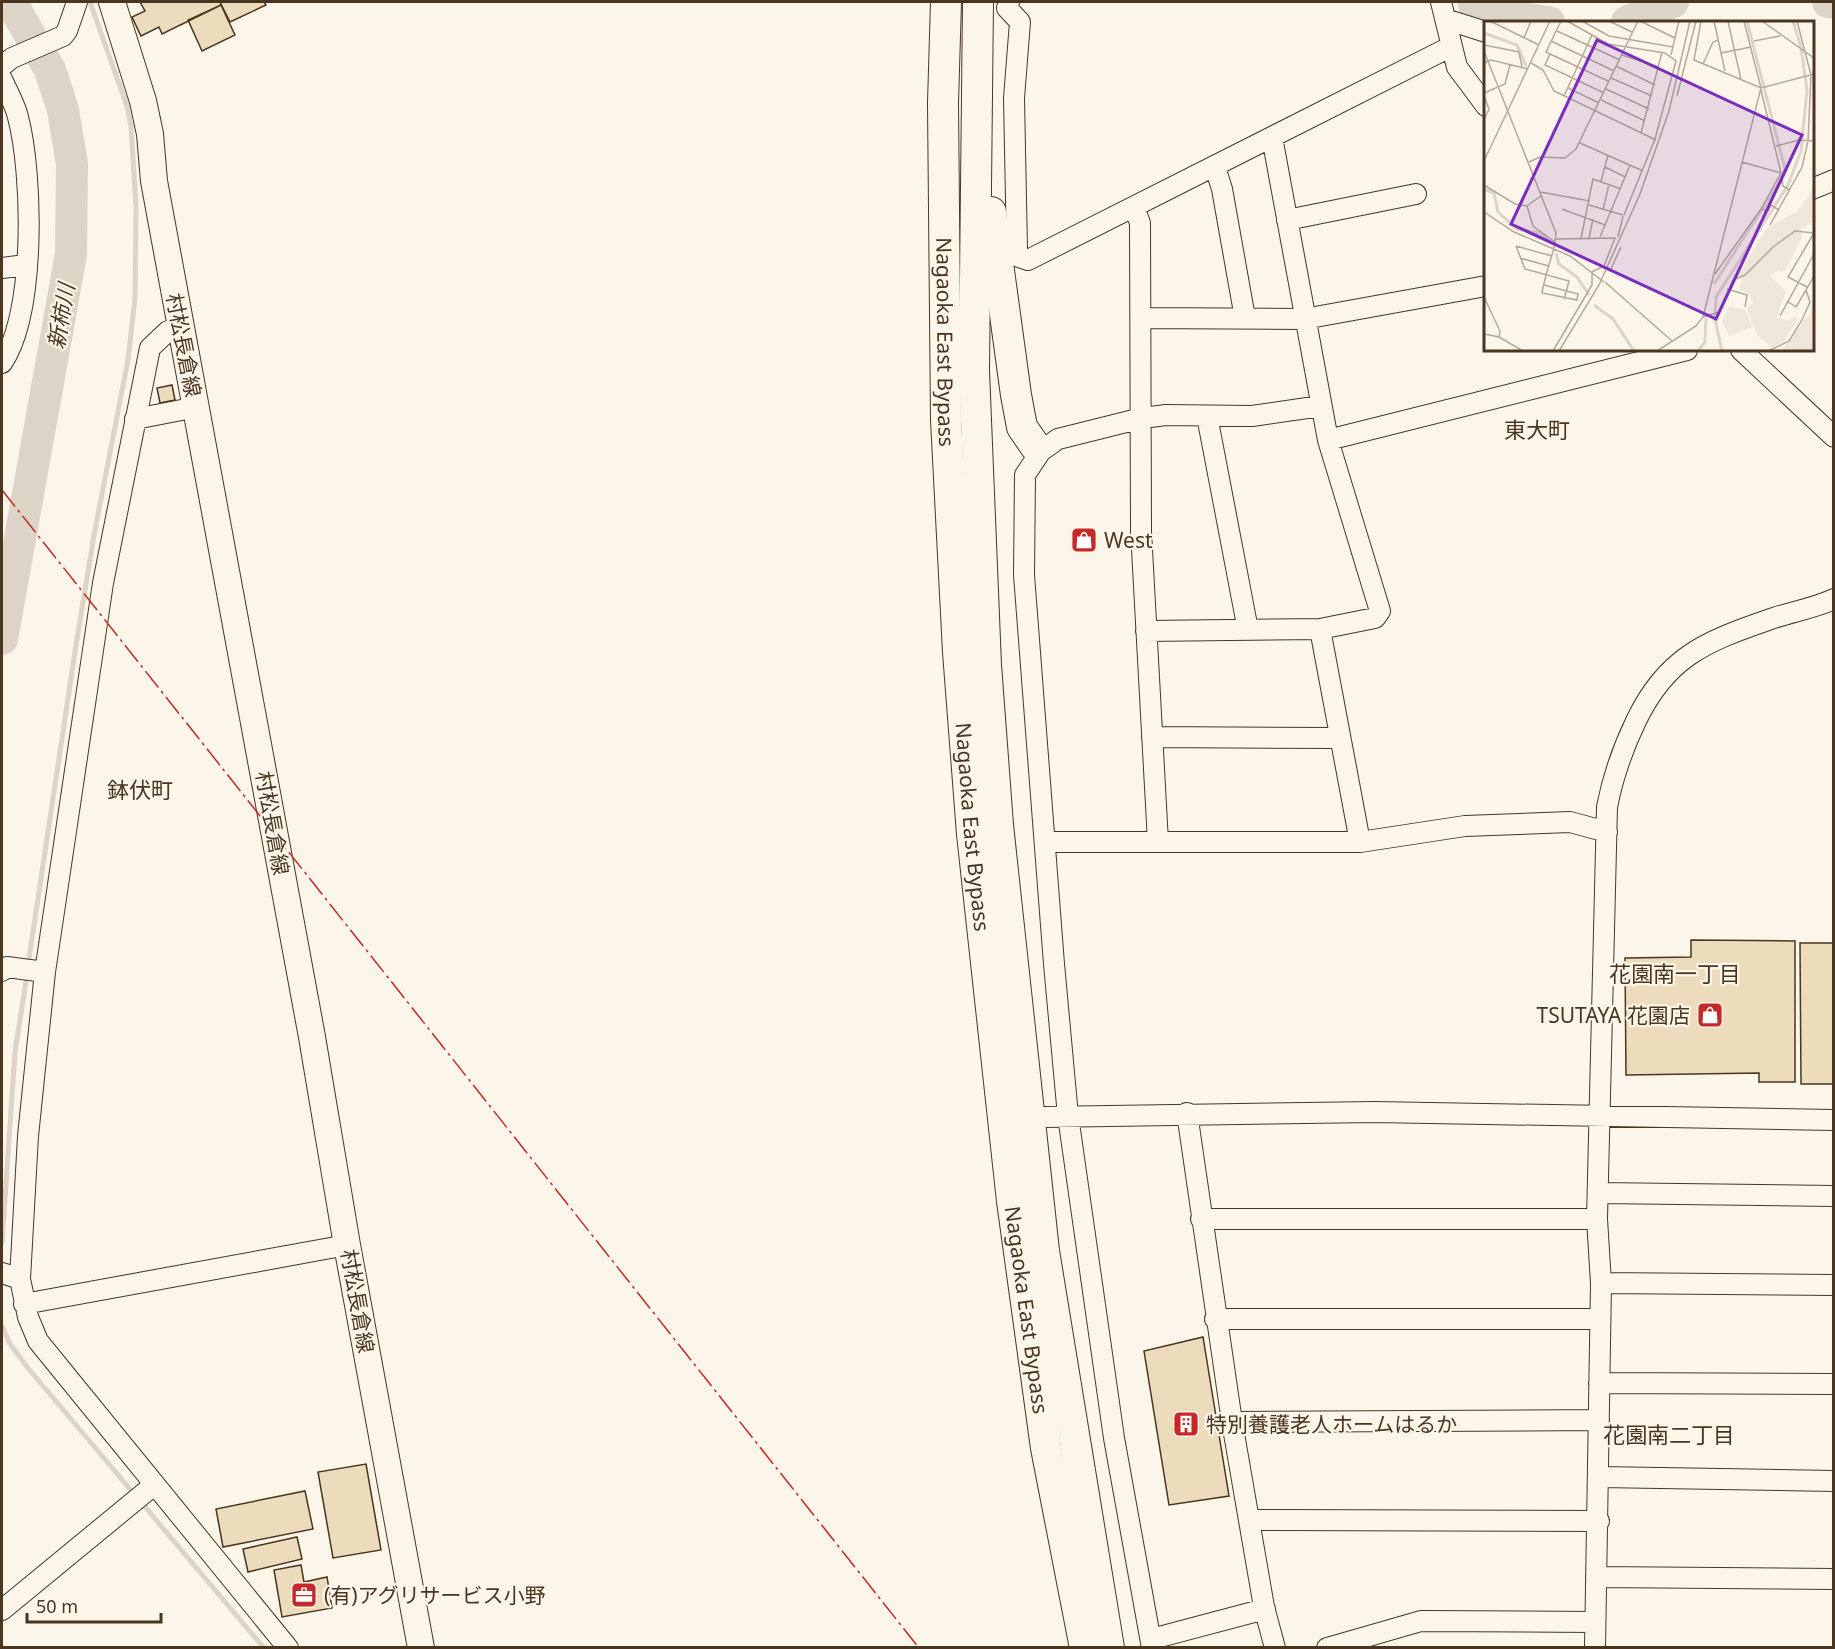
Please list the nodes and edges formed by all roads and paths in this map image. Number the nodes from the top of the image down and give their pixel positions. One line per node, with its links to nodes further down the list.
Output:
1 (77, 2): 8 (street)
2 (112, 2): 25 (main road, 村松長倉線)
3 (946, 2): 68 (highway, Nagaoka East Bypass)
4 (998, 3): 10 (highway, Nagaoka East Bypass); 17 (street)
5 (1443, 10): 6 (street); 7 (street)
6 (1484, 31)
7 (1450, 47): 11 (street); 12 (street)
8 (7, 62)
9 (2, 79): 19 (street)
10 (978, 99): 36 (highway); 84 (highway, Nagaoka East Bypass)
11 (1484, 105)
12 (1272, 137): 13 (street); 18 (street)
13 (1215, 167): 17 (street); 23 (street)
14 (1833, 180): 15 (street)
15 (1814, 188)
16 (1416, 194): 18 (street)
17 (1134, 207): 22 (street)
18 (1287, 220): 24 (street)
19 (26, 265): 20 (street); 28 (street)
20 (2, 268)
21 (1484, 286): 24 (street)
22 (1141, 318): 23 (street); 32 (street)
23 (1245, 318): 24 (street)
24 (1304, 319): 29 (street)
25 (181, 329): 30 (main road, 村松長倉線); 33 (street)
26 (1683, 351): 35 (street)
27 (1743, 351): 34 (street)
28 (2, 363)
29 (1321, 406): 31 (street); 35 (street)
30 (196, 407): 33 (street); 57 (main road, 村松長倉線)
31 (1207, 416): 32 (street); 39 (street)
32 (1143, 418): 36 (street); 40 (street)
33 (135, 419): 47 (street)
34 (1833, 437)
35 (1328, 440): 38 (street)
36 (1038, 449): 44 (street)
37 (1833, 599): 43 (street)
38 (1320, 628): 39 (street); 42 (street)
39 (1248, 630): 40 (street)
40 (1146, 631): 41 (street)
41 (1152, 737): 42 (street); 45 (street)
42 (1339, 738): 46 (street)
43 (1606, 832): 46 (street); 49 (street)
44 (1045, 842): 45 (street); 50 (street)
45 (1158, 842): 46 (street)
46 (1360, 842)
47 (26, 971): 58 (street)
48 (1187, 1113): 49 (street); 50 (street); 55 (street)
49 (1598, 1114): 52 (street); 53 (street)
50 (1068, 1116): 51 (street); 79 (street)
51 (1045, 1117)
52 (1833, 1120)
53 (1599, 1192): 54 (street); 56 (street)
54 (1833, 1196)
55 (1202, 1219): 56 (street); 62 (street)
56 (1597, 1219): 59 (street)
57 (347, 1245): 61 (street); 81 (main road, 村松長倉線)
58 (11, 1276): 61 (street)
59 (1601, 1283): 60 (street); 63 (street)
60 (1833, 1285)
61 (24, 1304): 71 (street)
62 (1215, 1319): 63 (street); 67 (street)
63 (1599, 1319): 64 (street)
64 (1599, 1383): 65 (street); 66 (street)
65 (1833, 1384)
66 (1599, 1420): 67 (street); 69 (street)
67 (1232, 1422): 72 (street)
68 (1046, 1448): 82 (highway); 83 (highway, Nagaoka East Bypass)
69 (1600, 1477): 70 (street); 73 (street)
70 (1833, 1481)
71 (154, 1485): 76 (street); 80 (street)
72 (1251, 1520): 73 (street); 77 (street)
73 (1599, 1521): 74 (street)
74 (1596, 1576): 75 (street); 78 (street)
75 (1833, 1579)
76 (2, 1610)
77 (1265, 1610): 79 (street); 85 (street)
78 (1595, 1622): 86 (street); 87 (street)
79 (1152, 1643)
80 (288, 1647)
81 (421, 1647)
82 (1071, 1647)
83 (1085, 1647)
84 (1109, 1647)
85 (1275, 1647)
86 (1327, 1647)
87 (1595, 1647)

